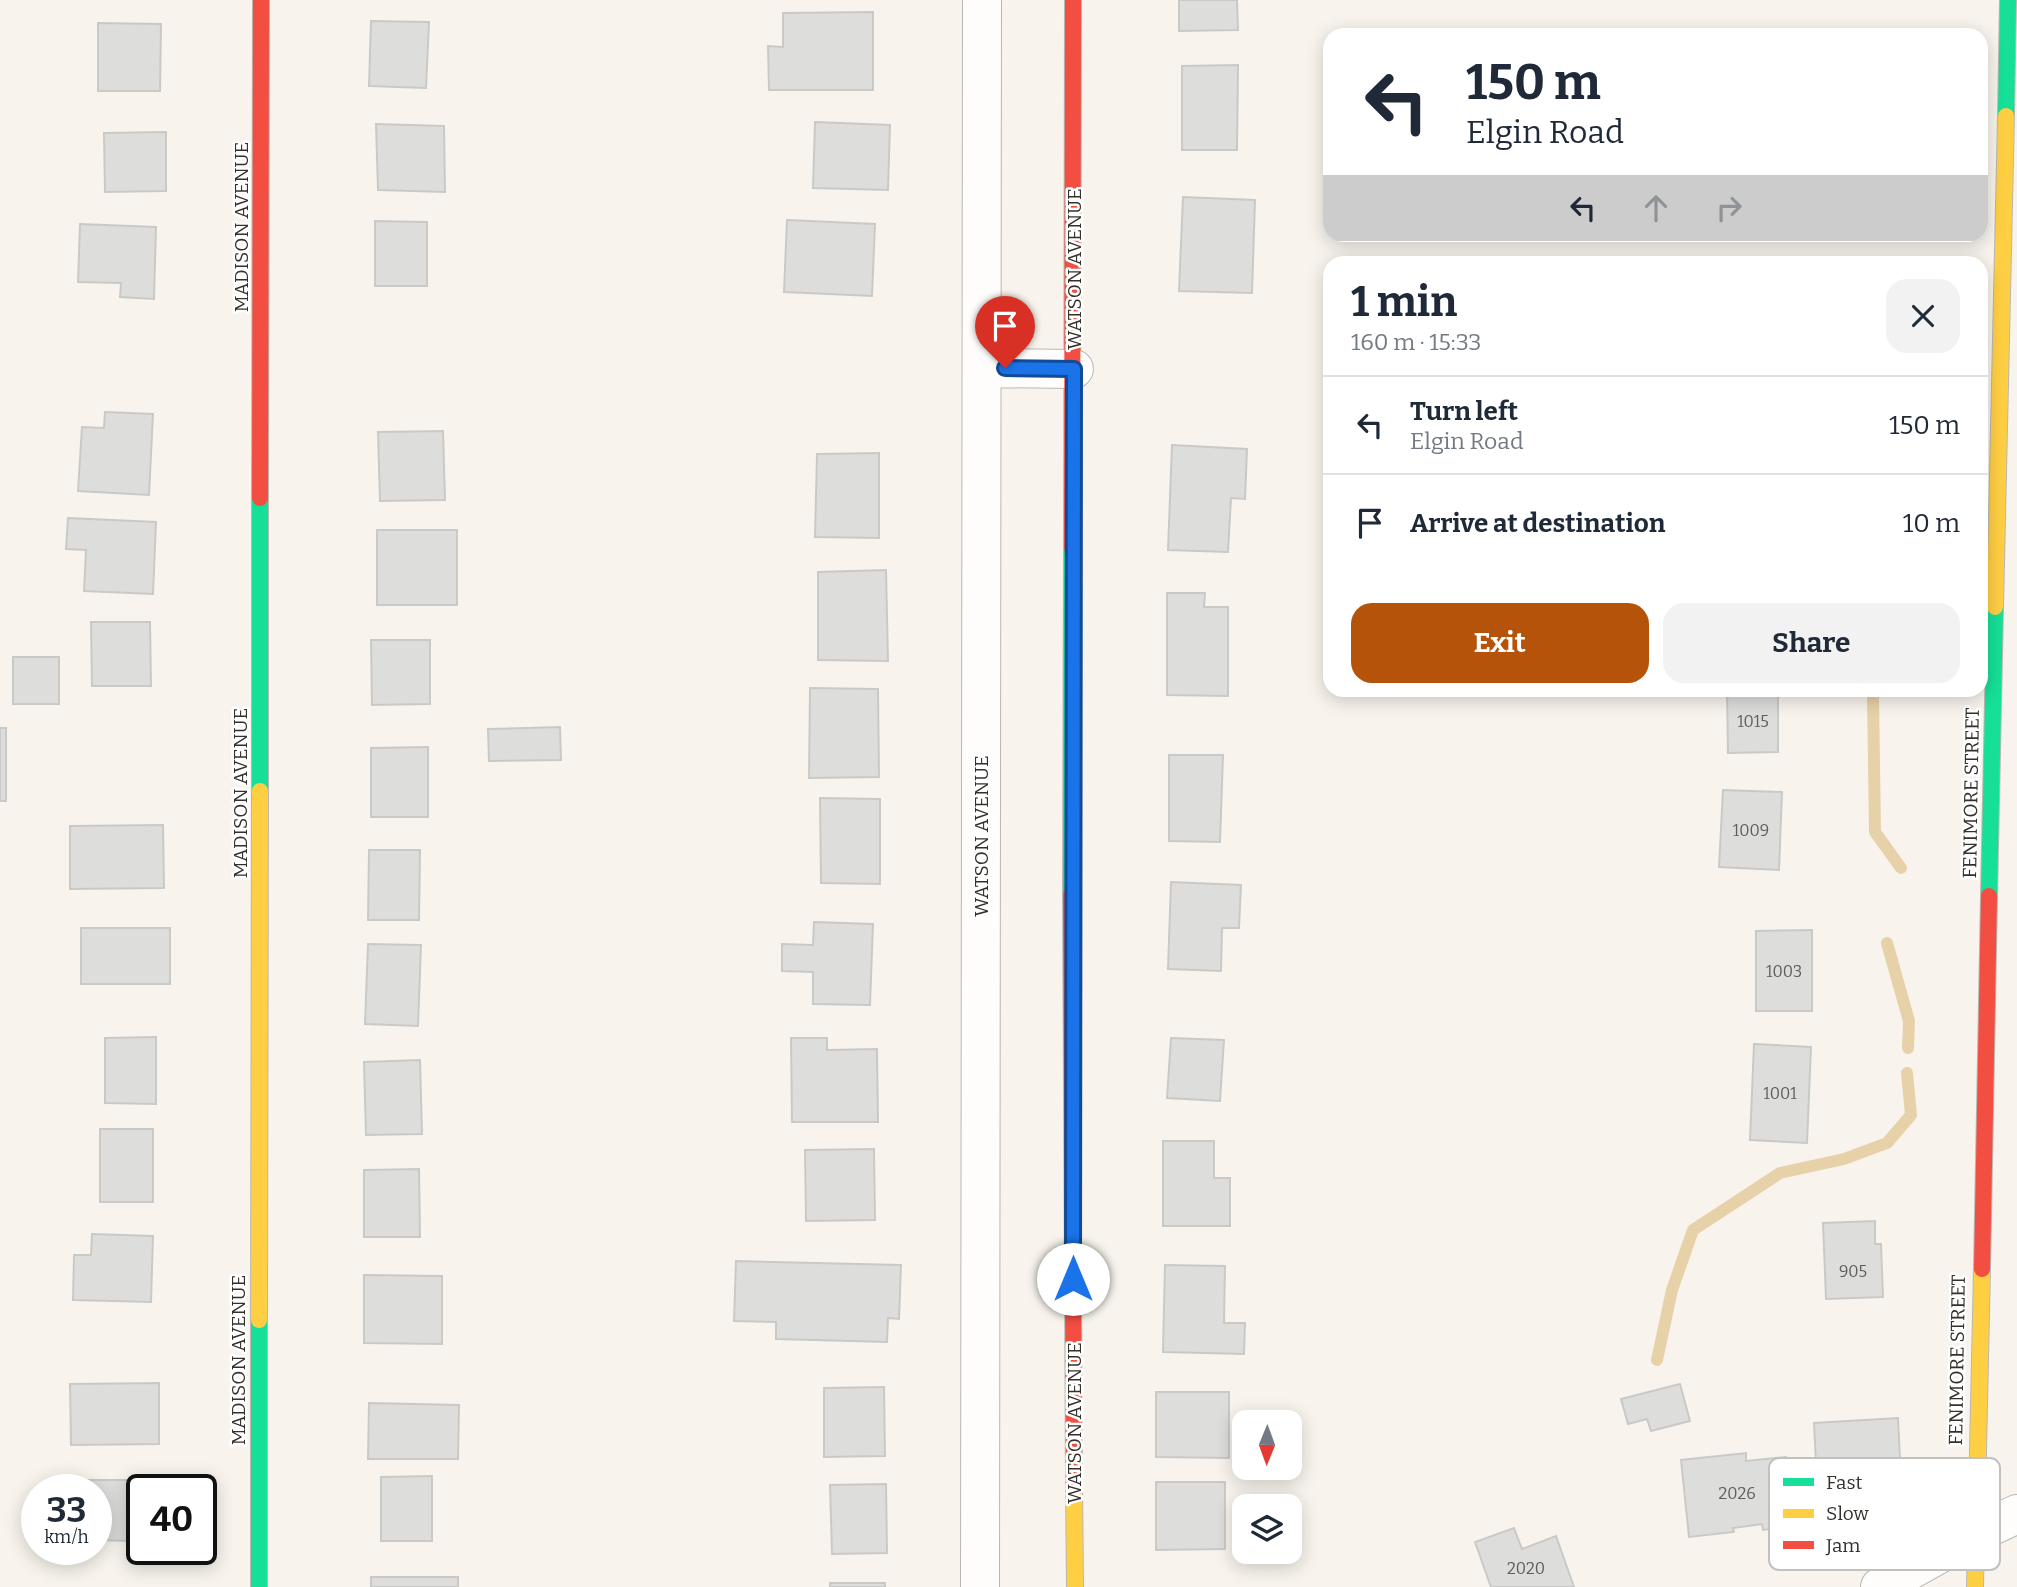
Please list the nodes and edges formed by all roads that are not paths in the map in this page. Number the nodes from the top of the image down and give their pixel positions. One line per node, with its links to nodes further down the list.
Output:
1 (261, 0): 12 (street, MADISON AVENUE)
2 (982, 0): 5 (street, WATSON AVENUE)
3 (1073, 0): 6 (street, WATSON AVENUE)
4 (2008, 0): 7 (street, FENIMORE STREET)
5 (982, 368): 6 (street); 13 (street, WATSON AVENUE)
6 (1074, 369): 14 (street, WATSON AVENUE)
7 (2009, 385): 8 (street, FENIMORE STREET)
8 (1977, 1458)
9 (2017, 1514): 10 (street)
10 (2000, 1522)
11 (1910, 1570): 15 (street)
12 (259, 1587)
13 (980, 1587)
14 (1075, 1587)
15 (1880, 1587)

